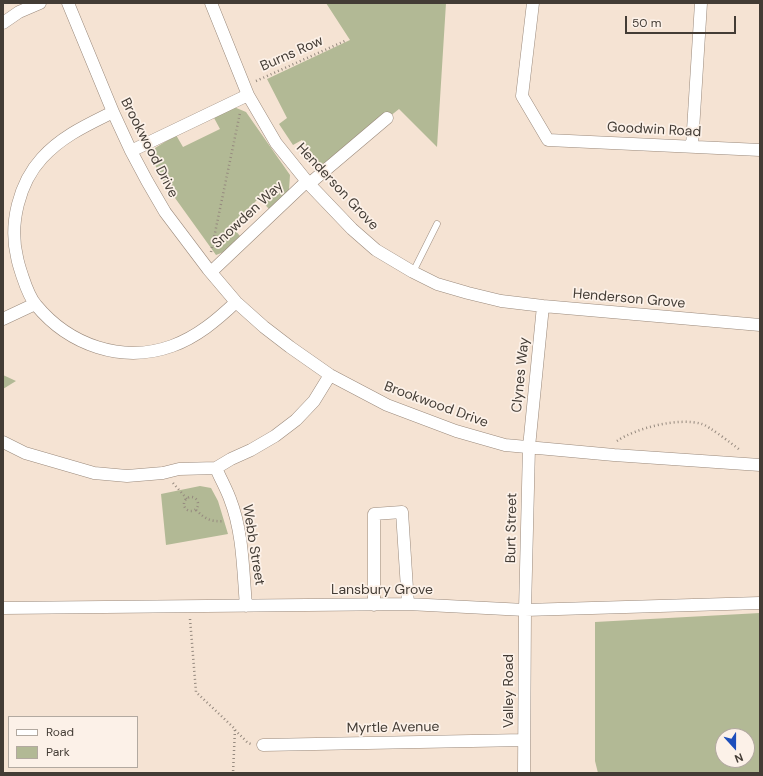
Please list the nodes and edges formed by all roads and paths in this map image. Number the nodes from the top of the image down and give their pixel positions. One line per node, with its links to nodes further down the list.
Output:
1 (40, 3): 6 (street)
2 (68, 3): 9 (street, Brookwood Drive)
3 (211, 3): 8 (street, Henderson Grove)
4 (533, 3): 11 (street, Goodwin Road)
5 (701, 3): 11 (street)
6 (3, 22)
7 (347, 40): 8 (path, Burns Row)
8 (245, 93): 13 (street); 14 (street, Henderson Grove); 16 (path)
9 (113, 112): 13 (street, Brookwood Drive); 19 (street)
10 (387, 118): 14 (street, Snowden Way)
11 (692, 146): 12 (street, Goodwin Road)
12 (760, 150)
13 (131, 151): 16 (street, Brookwood Drive)
14 (308, 183): 16 (street, Snowden Way); 17 (street, Henderson Grove)
15 (437, 224): 17 (lane)
16 (209, 270): 18 (street, Brookwood Drive)
17 (413, 272): 20 (street, Henderson Grove)
18 (236, 302): 19 (street); 23 (street, Brookwood Drive)
19 (34, 304): 21 (street)
20 (543, 306): 22 (street, Henderson Grove); 25 (street, Clynes Way)
21 (3, 319)
22 (760, 325)
23 (330, 374): 25 (street, Brookwood Drive); 29 (street)
24 (3, 442): 30 (street)
25 (529, 447): 27 (street, Brookwood Drive); 40 (street, Burt Street)
26 (741, 450): 27 (path)
27 (599, 454): 28 (street, Brookwood Drive)
28 (760, 465)
29 (216, 468): 30 (street); 33 (street, Webb Street)
30 (163, 473): 31 (path)
31 (187, 499): 32 (path); 32 (path)
32 (196, 510): 33 (path)
33 (236, 520): 38 (street, Webb Street)
34 (760, 603): 40 (street, Lansbury Grove)
35 (408, 604): 36 (street, Lansbury Grove); 36 (street); 40 (street, Lansbury Grove)
36 (374, 605): 38 (street, Lansbury Grove)
37 (189, 606): 38 (street, Lansbury Grove); 39 (street, Lansbury Grove); 41 (path)
38 (246, 606)
39 (3, 608)
40 (525, 610): 42 (street, Valley Road)
41 (235, 729): 43 (path); 44 (path)
42 (524, 740): 43 (street, Myrtle Avenue); 45 (street, Valley Road)
43 (263, 745)
44 (233, 773)
45 (524, 773)

